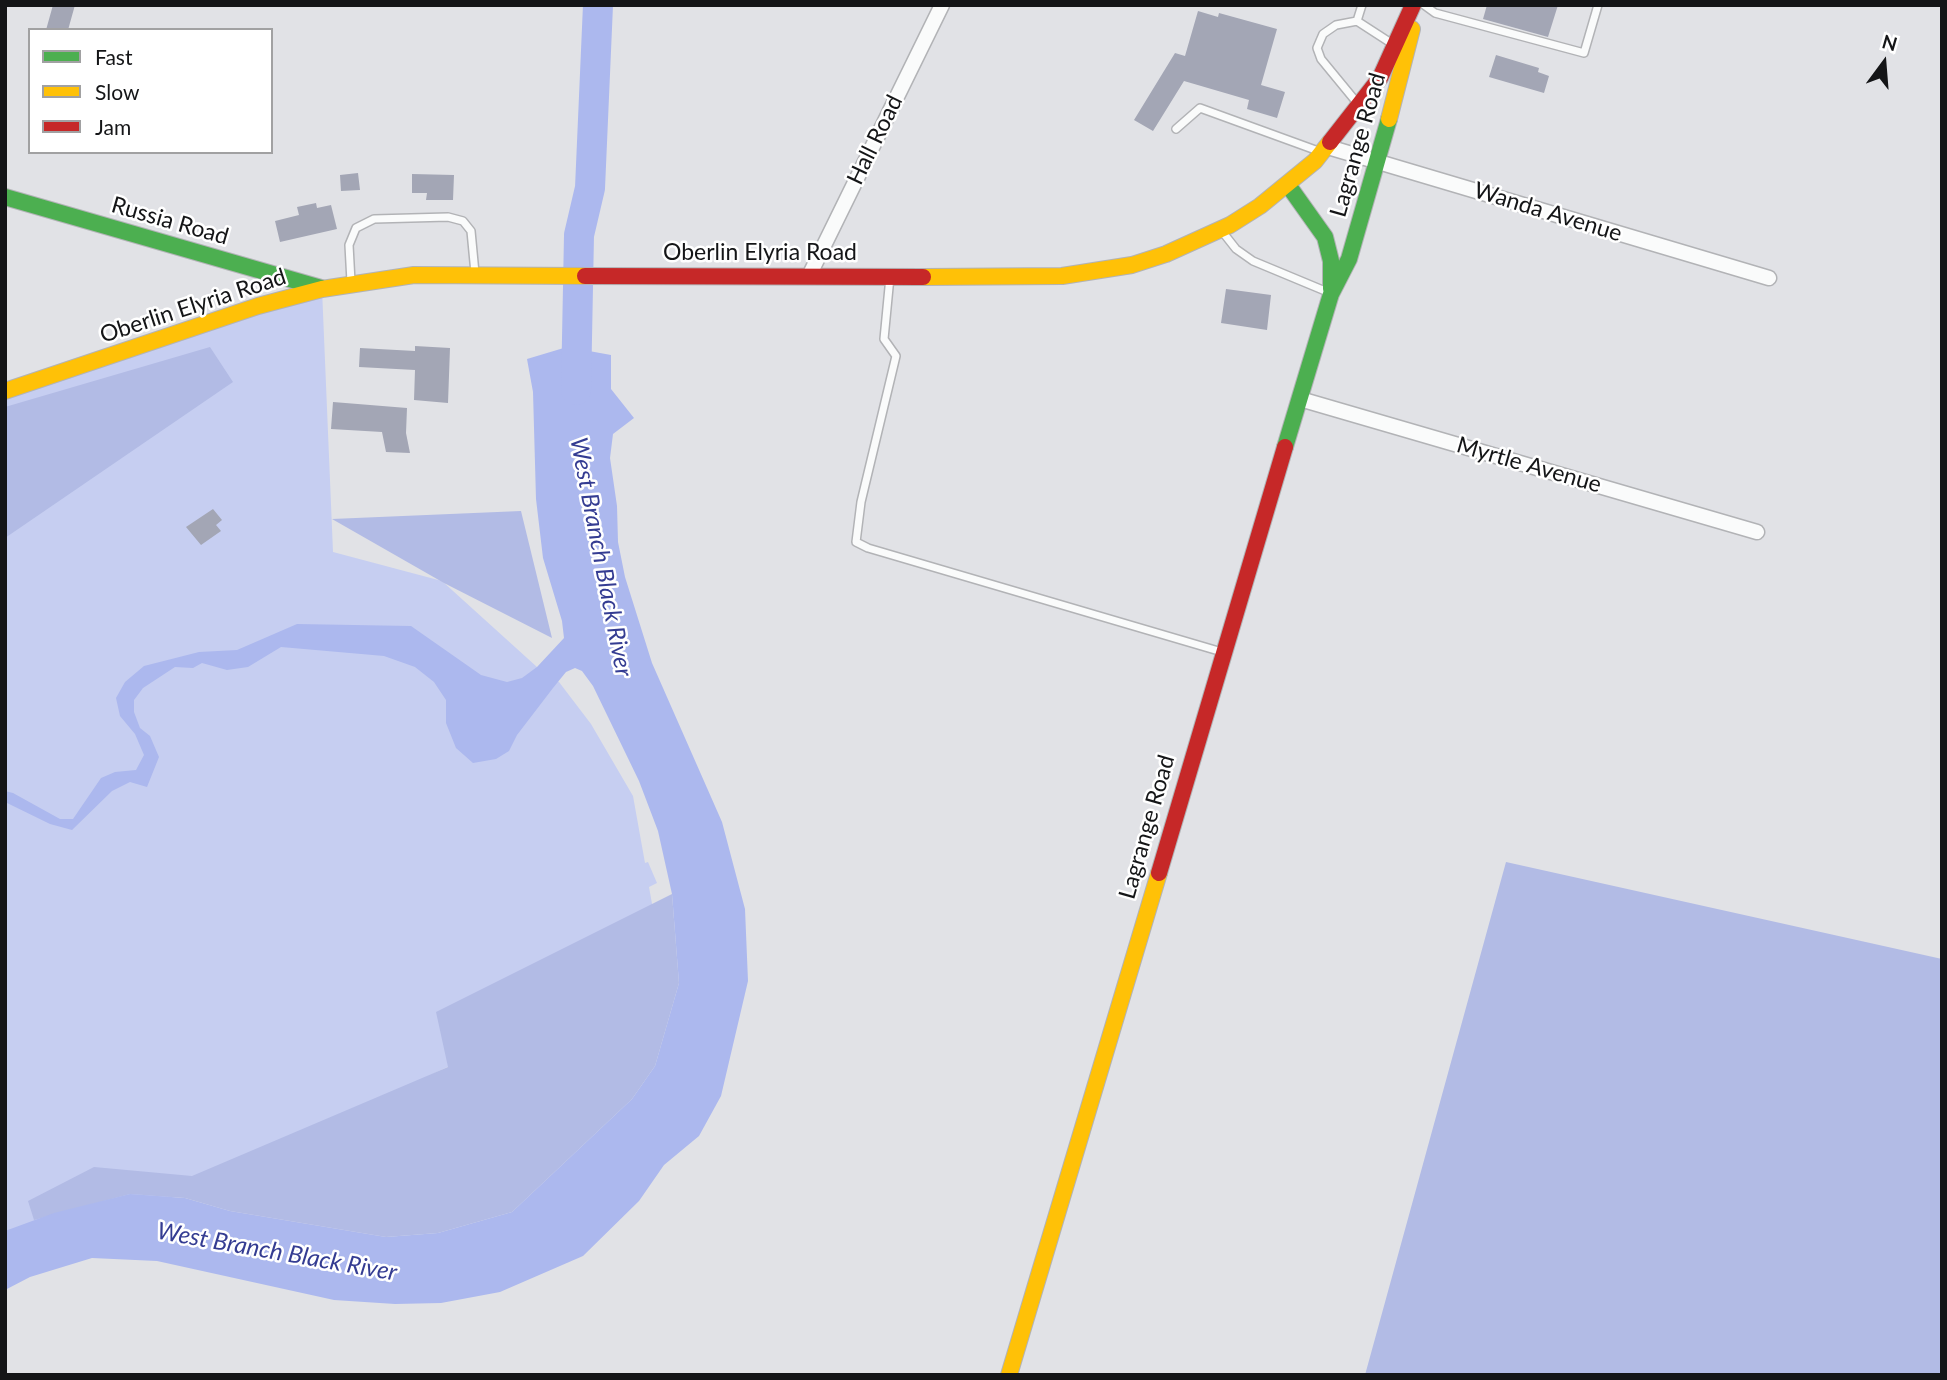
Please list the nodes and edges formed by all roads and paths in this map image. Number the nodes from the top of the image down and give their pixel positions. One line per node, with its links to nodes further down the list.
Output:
1 (942, 5): 16 (street, Hall Road)
2 (1362, 5): 6 (lane)
3 (1414, 5): 7 (main road, Oberlin Elyria Road); 11 (main road, Lagrange Road)
4 (1424, 5): 5 (lane)
5 (1598, 5)
6 (1357, 21): 7 (lane); 8 (lane)
7 (1396, 47): 8 (main road, Oberlin Elyria Road)
8 (1360, 107): 10 (main road, Oberlin Elyria Road)
9 (1177, 129): 10 (lane)
10 (1325, 150): 11 (street, Wanda Avenue); 12 (main road, Oberlin Elyria Road)
11 (1379, 162): 18 (street, Wanda Avenue); 21 (main road, Lagrange Road)
12 (1288, 185): 14 (main road, Oberlin Elyria Road); 21 (main road, Lagrange Road)
13 (5, 197): 20 (main road, Russia Road)
14 (1220, 230): 17 (main road, Oberlin Elyria Road); 21 (lane)
15 (475, 273): 16 (main road, Oberlin Elyria Road); 19 (main road, Oberlin Elyria Road); 19 (lane)
16 (809, 276): 17 (main road, Oberlin Elyria Road)
17 (890, 276): 25 (lane)
18 (1769, 278)
19 (351, 283): 20 (main road, Oberlin Elyria Road)
20 (322, 289): 22 (main road, Oberlin Elyria Road)
21 (1331, 294): 23 (main road, Lagrange Road)
22 (5, 391)
23 (1300, 399): 24 (street, Myrtle Avenue); 25 (main road, Lagrange Road)
24 (1757, 532)
25 (1222, 652): 26 (main road, Lagrange Road)
26 (1009, 1375)

